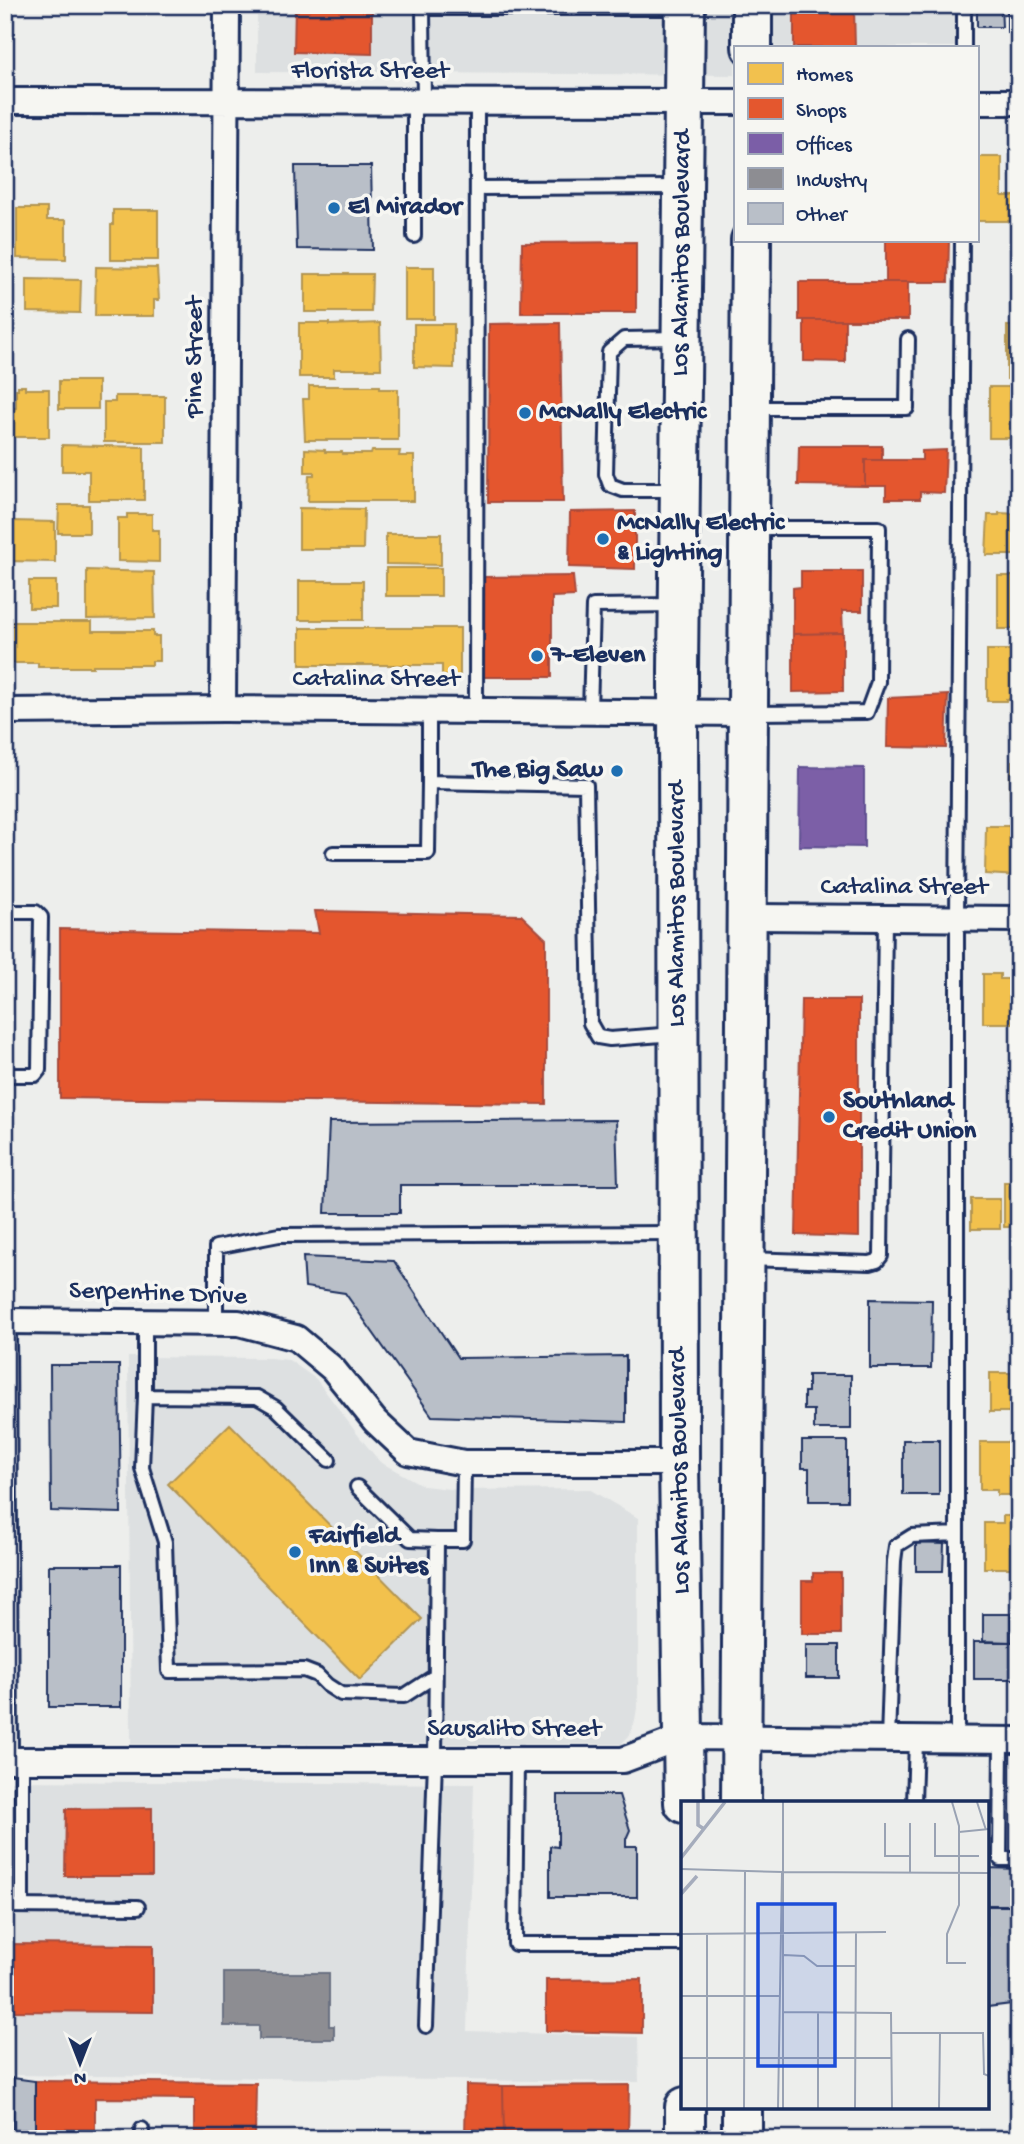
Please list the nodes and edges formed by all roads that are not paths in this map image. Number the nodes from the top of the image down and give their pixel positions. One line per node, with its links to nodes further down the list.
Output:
1 (227, 5): 8 (street, Pine Street)
2 (752, 5): 5 (main road)
3 (964, 5): 6 (lane)
4 (685, 7): 9 (lane); 11 (main road, Los Alamitos Boulevard)
5 (752, 46)
6 (964, 46)
7 (5, 101): 8 (street, Florista Street)
8 (227, 102): 9 (street, Florista Street); 26 (street, Pine Street)
9 (419, 102): 10 (street, Florista Street); 17 (lane)
10 (477, 102): 11 (street, Florista Street); 16 (lane)
11 (685, 102): 12 (street, Florista Street); 15 (main road, Los Alamitos Boulevard)
12 (734, 102)
13 (978, 102): 14 (street)
14 (1019, 102)
15 (684, 187): 16 (lane); 20 (main road, Los Alamitos Boulevard)
16 (477, 188): 28 (lane)
17 (414, 236)
18 (751, 242): 22 (main road)
19 (962, 242): 38 (lane)
20 (682, 338): 23 (main road, Los Alamitos Boulevard); 23 (lane)
21 (908, 340): 22 (lane)
22 (750, 408): 24 (main road)
23 (663, 490): 25 (main road, Los Alamitos Boulevard)
24 (749, 528): 32 (main road); 32 (lane)
25 (679, 605): 30 (lane); 31 (main road, Los Alamitos Boulevard)
26 (223, 709): 27 (street, Catalina Street); 29 (street, Catalina Street)
27 (429, 710): 28 (street, Catalina Street); 33 (lane)
28 (476, 710): 30 (street, Catalina Street)
29 (5, 711)
30 (590, 711): 31 (street, Catalina Street)
31 (678, 712): 32 (street, Catalina Street); 40 (main road, Los Alamitos Boulevard)
32 (747, 713): 36 (main road)
33 (429, 782): 34 (lane); 40 (lane)
34 (333, 853)
35 (5, 912): 41 (lane)
36 (747, 917): 37 (street, Catalina Street); 43 (main road)
37 (885, 918): 38 (street, Catalina Street); 43 (lane)
38 (957, 919): 39 (street, Catalina Street); 53 (lane)
39 (1019, 919)
40 (679, 1033): 42 (main road, Los Alamitos Boulevard)
41 (5, 1075)
42 (680, 1233): 46 (lane); 50 (main road, Los Alamitos Boulevard)
43 (746, 1259): 57 (main road)
44 (7, 1321): 45 (street, Serpentine Drive); 52 (lane)
45 (145, 1322): 46 (street, Serpentine Drive); 47 (lane)
46 (216, 1323): 49 (street, Serpentine Drive)
47 (145, 1396): 48 (lane); 55 (lane)
48 (329, 1460)
49 (464, 1463): 50 (street, Serpentine Drive); 54 (lane)
50 (679, 1463): 56 (main road, Los Alamitos Boulevard)
51 (357, 1487): 54 (lane)
52 (8, 1528): 62 (lane)
53 (957, 1534): 58 (lane); 60 (lane)
54 (437, 1540): 55 (lane)
55 (435, 1676): 63 (lane)
56 (684, 1737): 57 (street, Sausalito Street); 64 (street, Sausalito Street); 65 (main road, Los Alamitos Boulevard)
57 (742, 1738): 58 (street, Sausalito Street); 66 (main road)
58 (888, 1740): 59 (street, Sausalito Street)
59 (916, 1740): 60 (street, Sausalito Street); 67 (lane)
60 (957, 1741): 61 (street, Sausalito Street)
61 (1010, 1741): 68 (lane)
62 (13, 1760): 63 (street, Sausalito Street); 70 (lane)
63 (435, 1760): 64 (street, Sausalito Street); 73 (lane)
64 (517, 1760): 72 (lane)
65 (684, 1801)
66 (741, 1801)
67 (914, 1801)
68 (1019, 1859)
69 (5, 1906): 70 (lane)
70 (22, 1906): 71 (lane)
71 (138, 1907)
72 (681, 1944)
73 (426, 2025)
74 (685, 2109): 76 (main road)
75 (742, 2109): 77 (main road)
76 (685, 2139)
77 (742, 2139)

